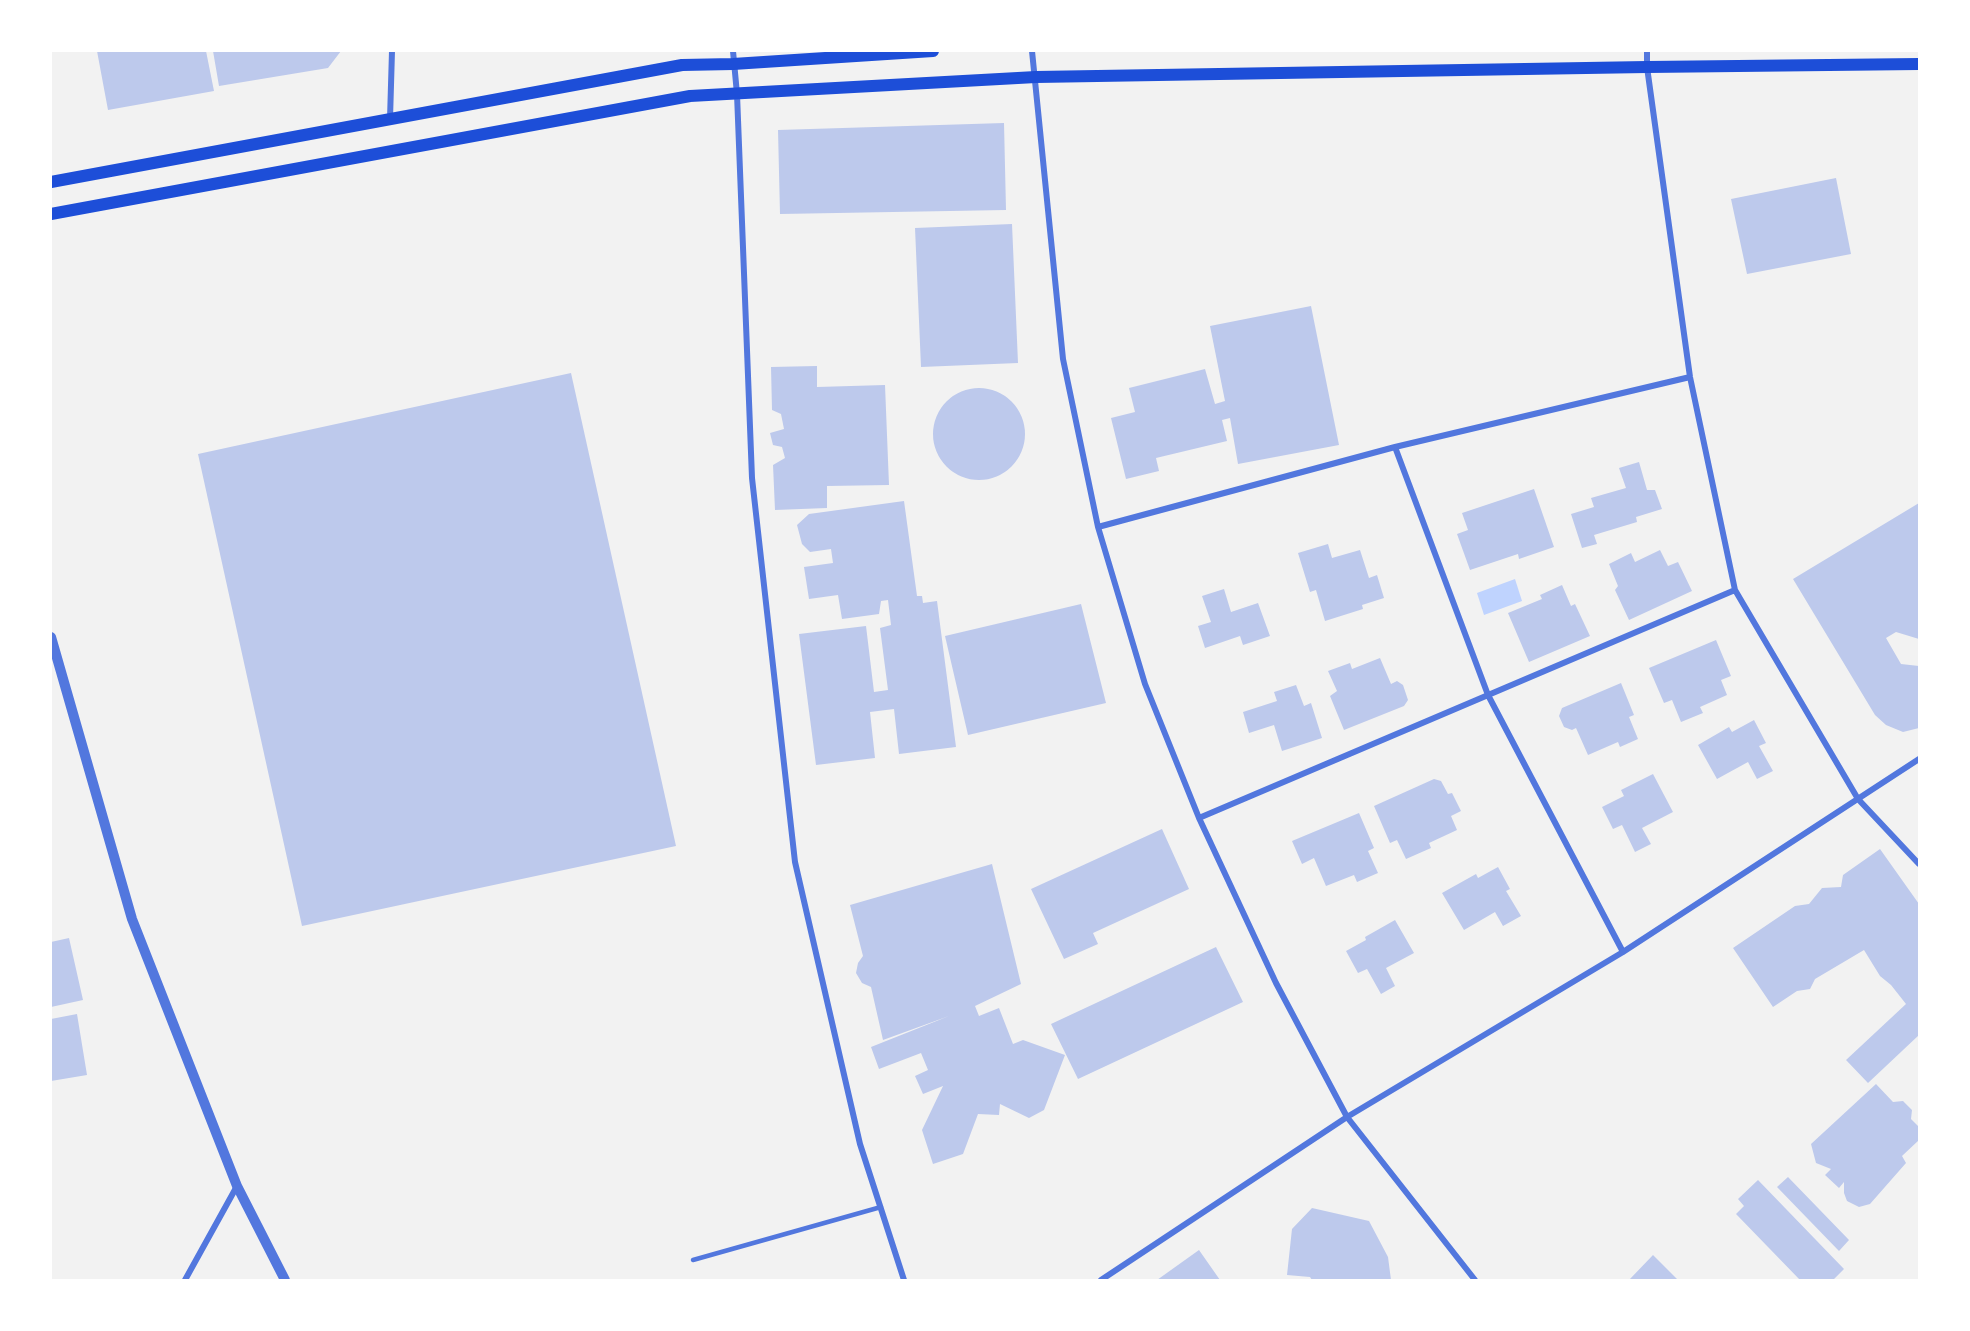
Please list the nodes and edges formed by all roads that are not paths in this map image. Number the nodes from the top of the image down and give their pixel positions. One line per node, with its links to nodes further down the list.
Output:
1 (392, 51): 10 (street)
2 (933, 51): 5 (main road)
3 (1032, 51): 8 (street)
4 (1647, 51): 7 (street)
5 (733, 57): 9 (street); 10 (main road)
6 (1919, 64): 7 (main road)
7 (1647, 67): 8 (main road); 13 (street)
8 (1036, 77): 9 (main road); 15 (street)
9 (737, 94): 12 (main road); 27 (street)
10 (390, 119): 11 (main road)
11 (51, 182)
12 (51, 214)
13 (1690, 377): 14 (street); 16 (street)
14 (1395, 447): 15 (street); 19 (street)
15 (1098, 527): 22 (street)
16 (1735, 590): 19 (street); 21 (street)
17 (51, 637): 18 (street)
18 (52, 651): 26 (street)
19 (1488, 695): 22 (street); 24 (street)
20 (1919, 759): 21 (street)
21 (1857, 799): 23 (street); 24 (street)
22 (1199, 818): 25 (street)
23 (1919, 864)
24 (1623, 952): 25 (street)
25 (1347, 1117): 32 (street); 33 (street)
26 (237, 1186): 29 (street); 30 (street)
27 (881, 1207): 28 (lane); 31 (street)
28 (693, 1260)
29 (184, 1280)
30 (285, 1280)
31 (904, 1280)
32 (1101, 1280)
33 (1475, 1280)

